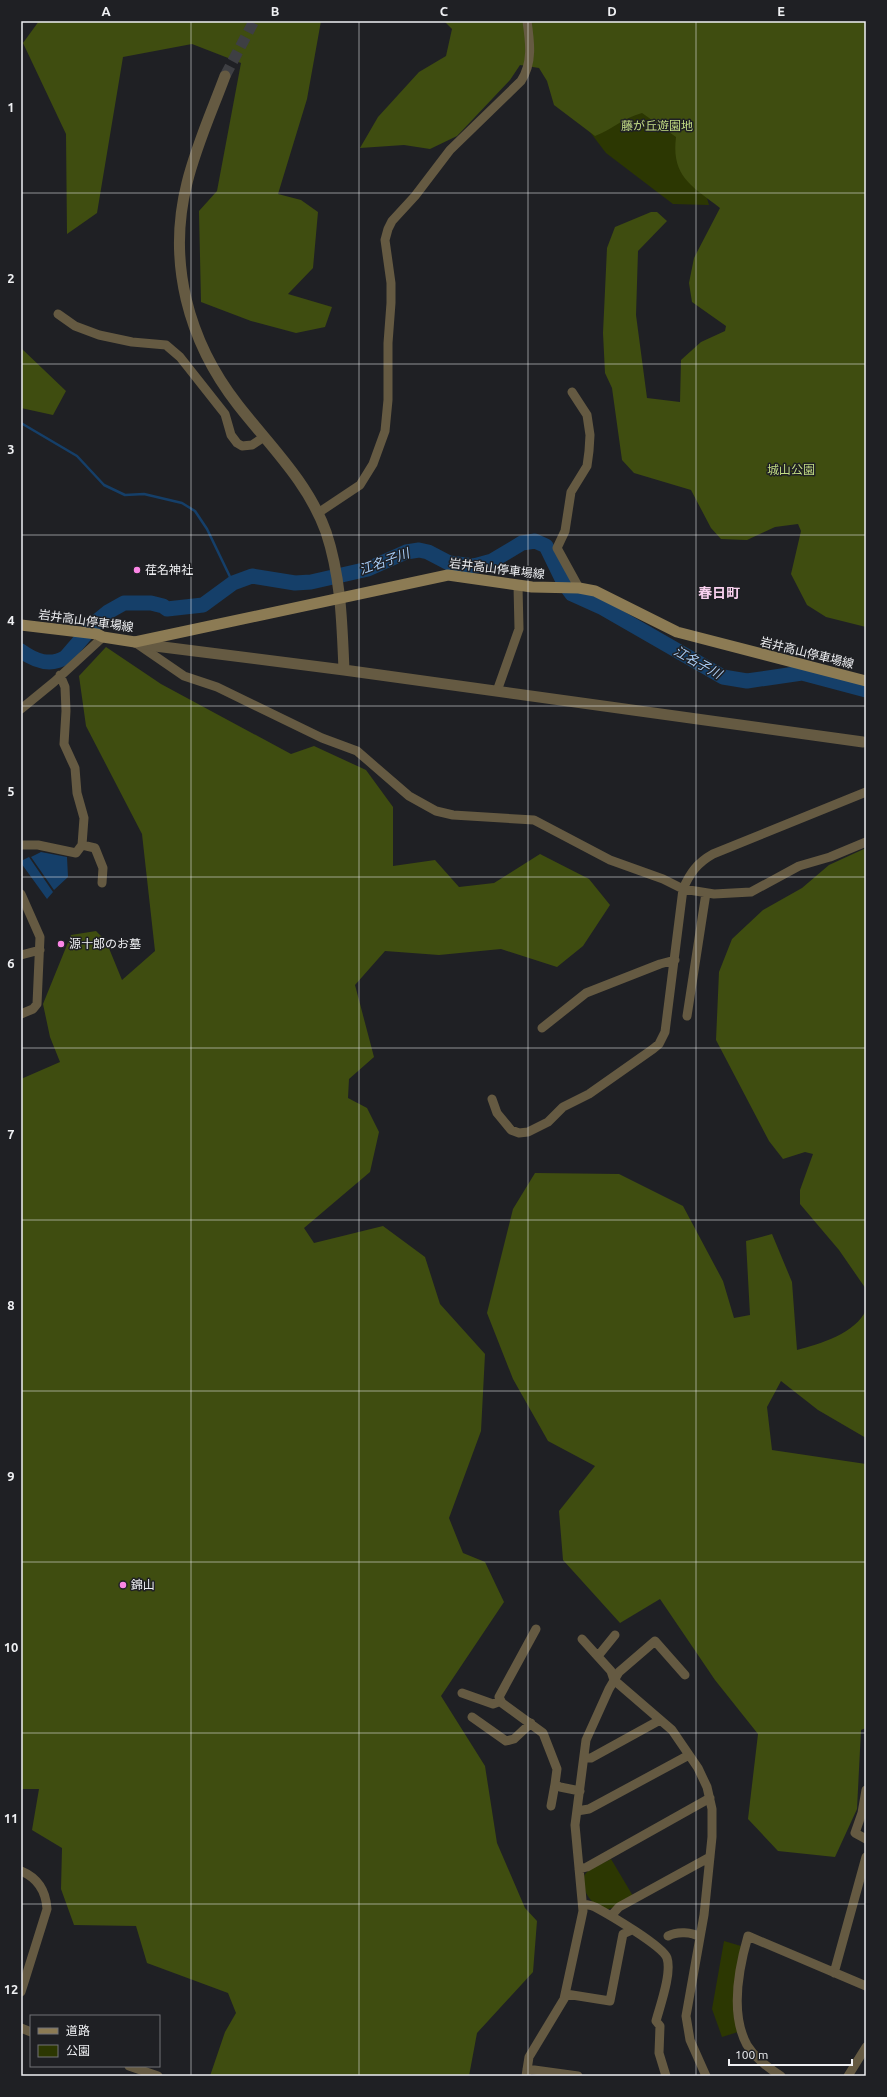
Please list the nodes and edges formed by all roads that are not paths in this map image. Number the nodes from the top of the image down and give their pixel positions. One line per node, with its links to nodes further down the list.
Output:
1 (527, 21): 6 (street)
2 (225, 76): 5 (street)
3 (58, 314): 5 (street)
4 (572, 392): 8 (street)
5 (264, 437): 6 (street)
6 (318, 513): 9 (street)
7 (518, 586): 8 (main road, 岩井高山停車場線); 9 (main road, 岩井高山停車場線); 16 (street)
8 (578, 588): 15 (main road, 岩井高山停車場線)
9 (340, 597): 12 (main road, 岩井高山停車場線); 13 (street)
10 (21, 625): 11 (main road, 岩井高山停車場線)
11 (100, 636): 12 (main road, 岩井高山停車場線); 14 (street)
12 (135, 642): 13 (street); 24 (street)
13 (344, 670): 16 (street)
14 (60, 675): 17 (street); 22 (street)
15 (866, 681)
16 (497, 691): 18 (street)
17 (21, 709)
18 (864, 743)
19 (866, 792): 24 (street)
20 (866, 842): 25 (street)
21 (21, 845): 22 (street)
22 (82, 845): 23 (street)
23 (102, 883)
24 (683, 889): 25 (street); 29 (street)
25 (706, 893): 31 (street)
26 (21, 895): 27 (street)
27 (40, 950): 28 (street); 30 (street)
28 (21, 955)
29 (675, 960): 32 (street); 33 (street)
30 (21, 1014)
31 (687, 1016)
32 (542, 1028)
33 (492, 1099)
34 (536, 1629): 41 (street)
35 (615, 1635): 37 (street)
36 (582, 1639): 37 (street)
37 (598, 1656): 39 (street)
38 (685, 1675): 39 (street)
39 (614, 1680): 43 (street); 46 (street)
40 (462, 1693): 41 (street)
41 (500, 1701): 44 (street)
42 (472, 1717): 44 (street)
43 (660, 1720): 45 (street); 46 (street)
44 (531, 1724): 47 (street)
45 (689, 1755): 50 (street); 52 (street)
46 (584, 1757): 49 (street)
47 (555, 1784): 49 (street); 51 (street)
48 (866, 1790): 53 (street)
49 (580, 1791): 52 (street)
50 (710, 1798): 54 (street); 56 (street)
51 (551, 1806)
52 (577, 1811): 56 (street)
53 (866, 1839)
54 (710, 1857): 59 (street); 62 (street)
55 (866, 1857): 63 (street)
56 (579, 1869): 58 (street)
57 (21, 1871): 65 (street)
58 (583, 1904): 59 (street); 66 (street)
59 (611, 1916): 60 (street)
60 (632, 1930): 66 (street); 73 (street)
61 (668, 1936): 62 (street)
62 (700, 1937): 70 (street)
63 (834, 1973): 64 (street); 74 (street)
64 (866, 1986)
65 (21, 1992)
66 (566, 1994): 69 (street)
67 (866, 2047): 75 (street)
68 (132, 2067): 71 (street)
69 (527, 2072): 72 (street)
70 (704, 2075)
71 (158, 2076)
72 (578, 2076)
73 (666, 2076)
74 (781, 2076)
75 (848, 2076)

